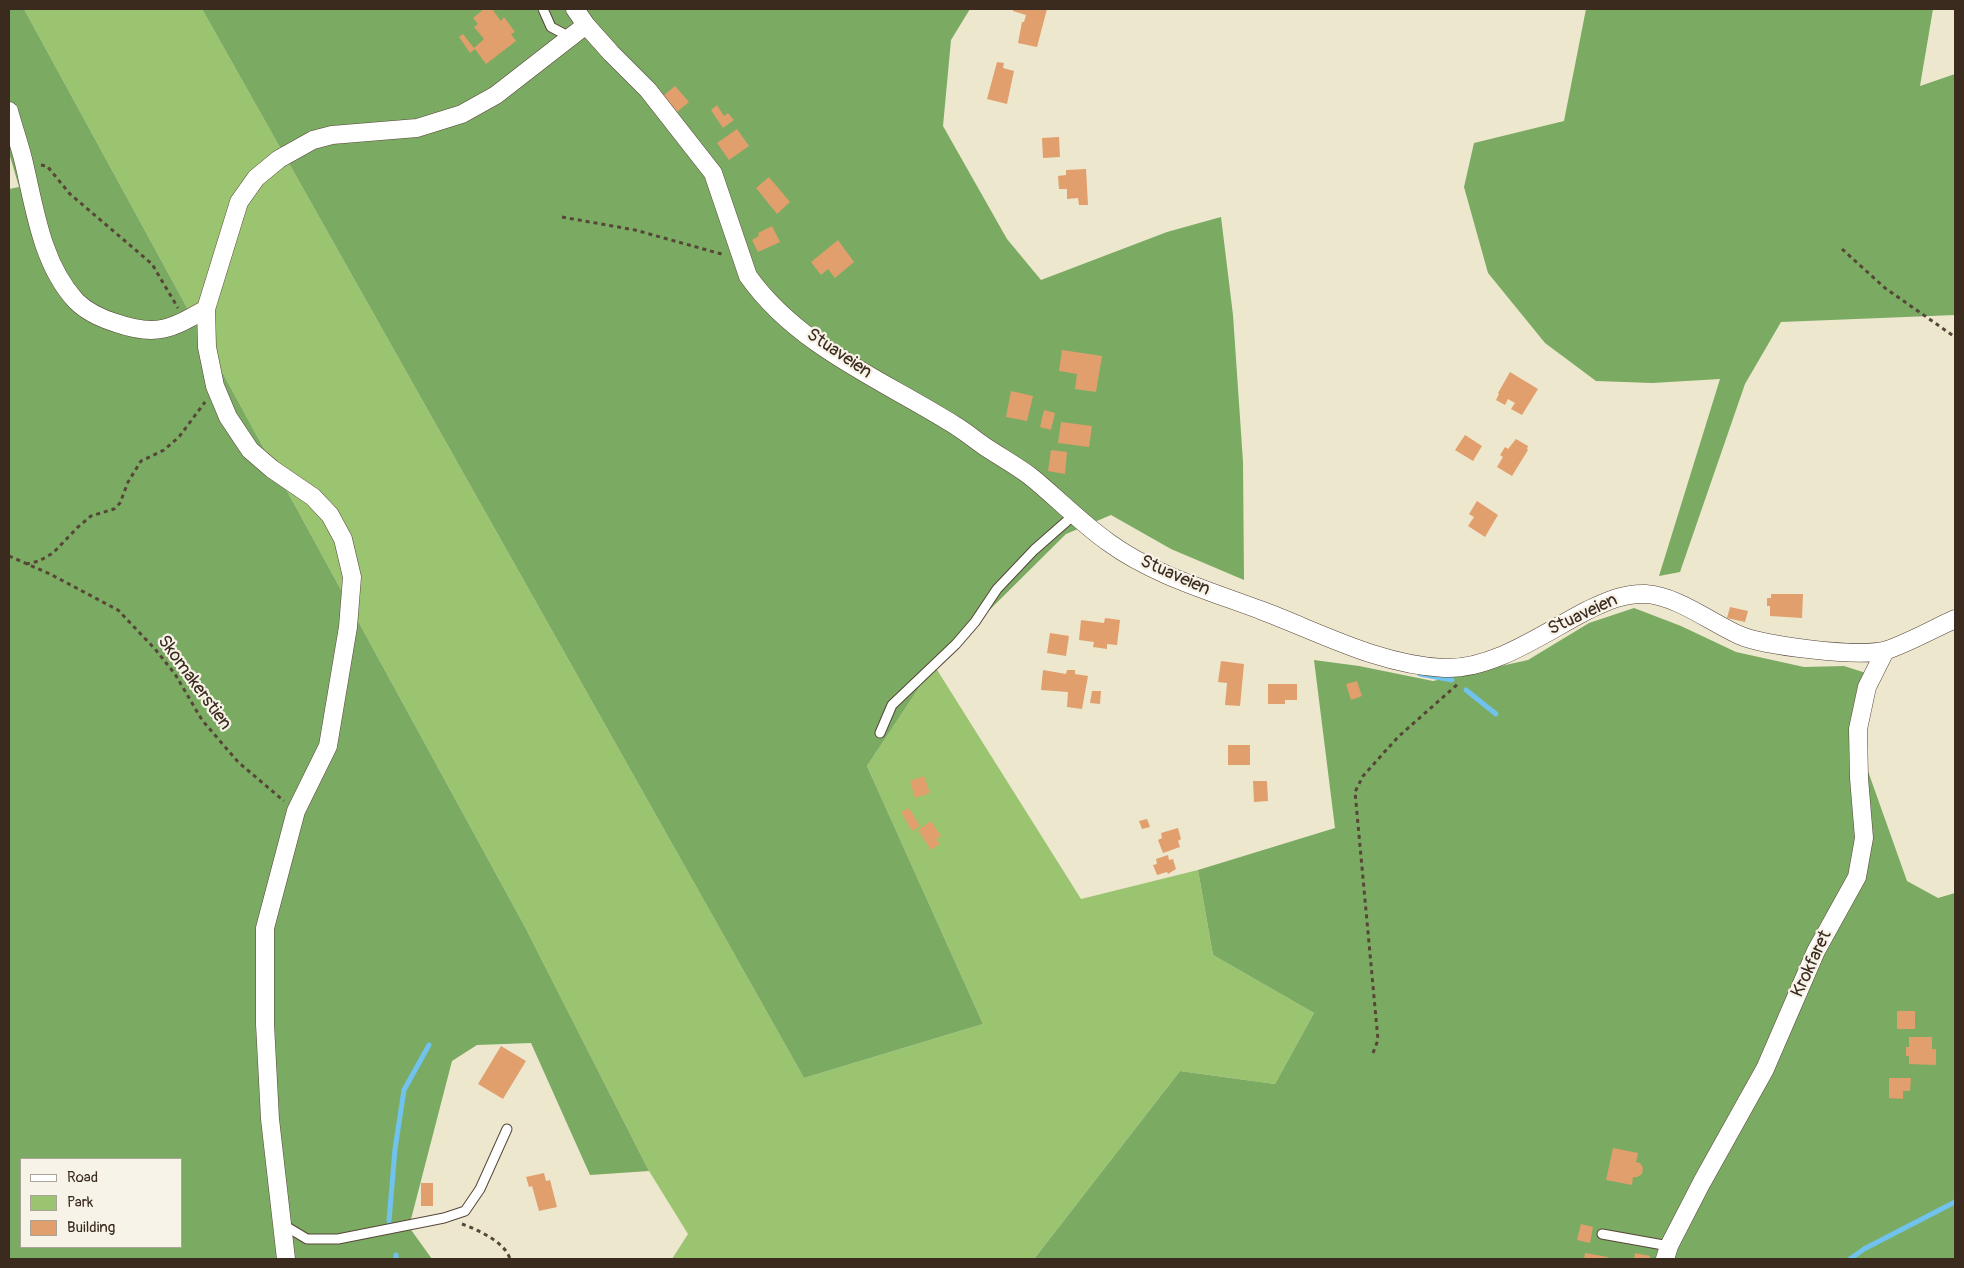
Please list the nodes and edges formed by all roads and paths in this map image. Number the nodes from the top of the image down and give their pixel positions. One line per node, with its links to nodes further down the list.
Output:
1 (543, 9): 4 (lane)
2 (575, 9): 3 (street, Stuaveien)
3 (586, 25): 4 (street); 9 (street, Stuaveien)
4 (570, 37): 10 (street)
5 (9, 111): 6 (street)
6 (23, 162): 11 (path); 11 (street)
7 (562, 216): 9 (path)
8 (1842, 249): 12 (path)
9 (742, 260): 14 (street, Stuaveien)
10 (206, 309): 11 (street); 13 (street)
11 (185, 321)
12 (1955, 337)
13 (214, 382): 16 (path); 21 (street)
14 (1075, 514): 19 (street, Stuaveien); 20 (lane)
15 (9, 556): 16 (path, Skomakerstien)
16 (26, 564): 21 (path, Skomakerstien)
17 (1955, 619): 18 (street, Stuaveien)
18 (1885, 651): 19 (street, Stuaveien); 27 (street, Krokfaret)
19 (1465, 666): 22 (path)
20 (880, 733)
21 (296, 810): 25 (street)
22 (1373, 1054)
23 (507, 1129): 24 (lane)
24 (444, 1218): 25 (lane); 29 (path)
25 (282, 1224): 28 (street)
26 (1602, 1234): 27 (lane)
27 (1667, 1253)
28 (286, 1259)
29 (510, 1259)

